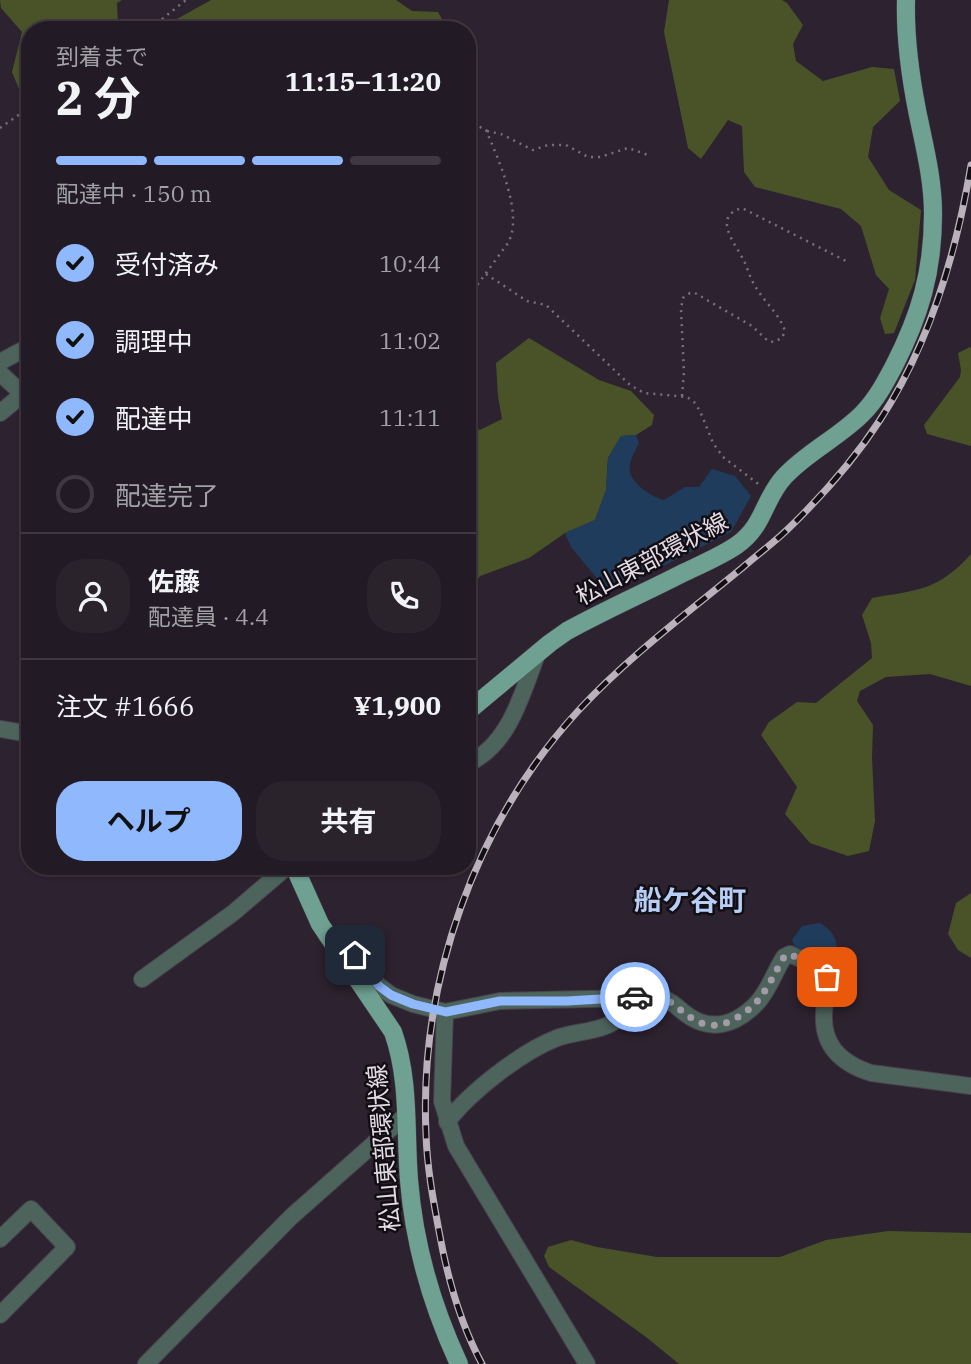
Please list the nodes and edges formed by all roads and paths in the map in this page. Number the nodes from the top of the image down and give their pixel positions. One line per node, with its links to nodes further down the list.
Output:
1 (186, 0): 3 (path)
2 (906, 0): 19 (main road, 松山東部環状線)
3 (160, 21)
4 (21, 113): 6 (path)
5 (476, 126): 7 (path)
6 (0, 128)
7 (486, 131): 8 (path); 10 (path)
8 (651, 156)
9 (848, 262): 16 (path)
10 (486, 274): 11 (path); 16 (path)
11 (476, 287)
12 (21, 351): 13 (street)
13 (0, 362)
14 (0, 373): 15 (street)
15 (21, 392)
16 (682, 397): 19 (path)
17 (21, 402): 18 (street)
18 (0, 414)
19 (771, 495): 20 (main road, 松山東部環状線)
20 (538, 652): 21 (main road, 松山東部環状線); 24 (street)
21 (476, 704)
22 (0, 729): 23 (street)
23 (21, 731)
24 (476, 759)
25 (277, 875): 28 (street)
26 (298, 875): 27 (main road, 松山東部環状線)
27 (327, 936): 30 (street); 32 (main road, 松山東部環状線)
28 (142, 979)
29 (632, 998): 30 (street); 31 (street); 33 (street)
30 (446, 1012): 33 (street)
31 (971, 1086)
32 (405, 1116): 36 (street); 37 (main road, 松山東部環状線)
33 (447, 1122): 38 (street)
34 (0, 1239): 35 (street)
35 (0, 1315)
36 (146, 1364)
37 (458, 1364)
38 (587, 1364)

